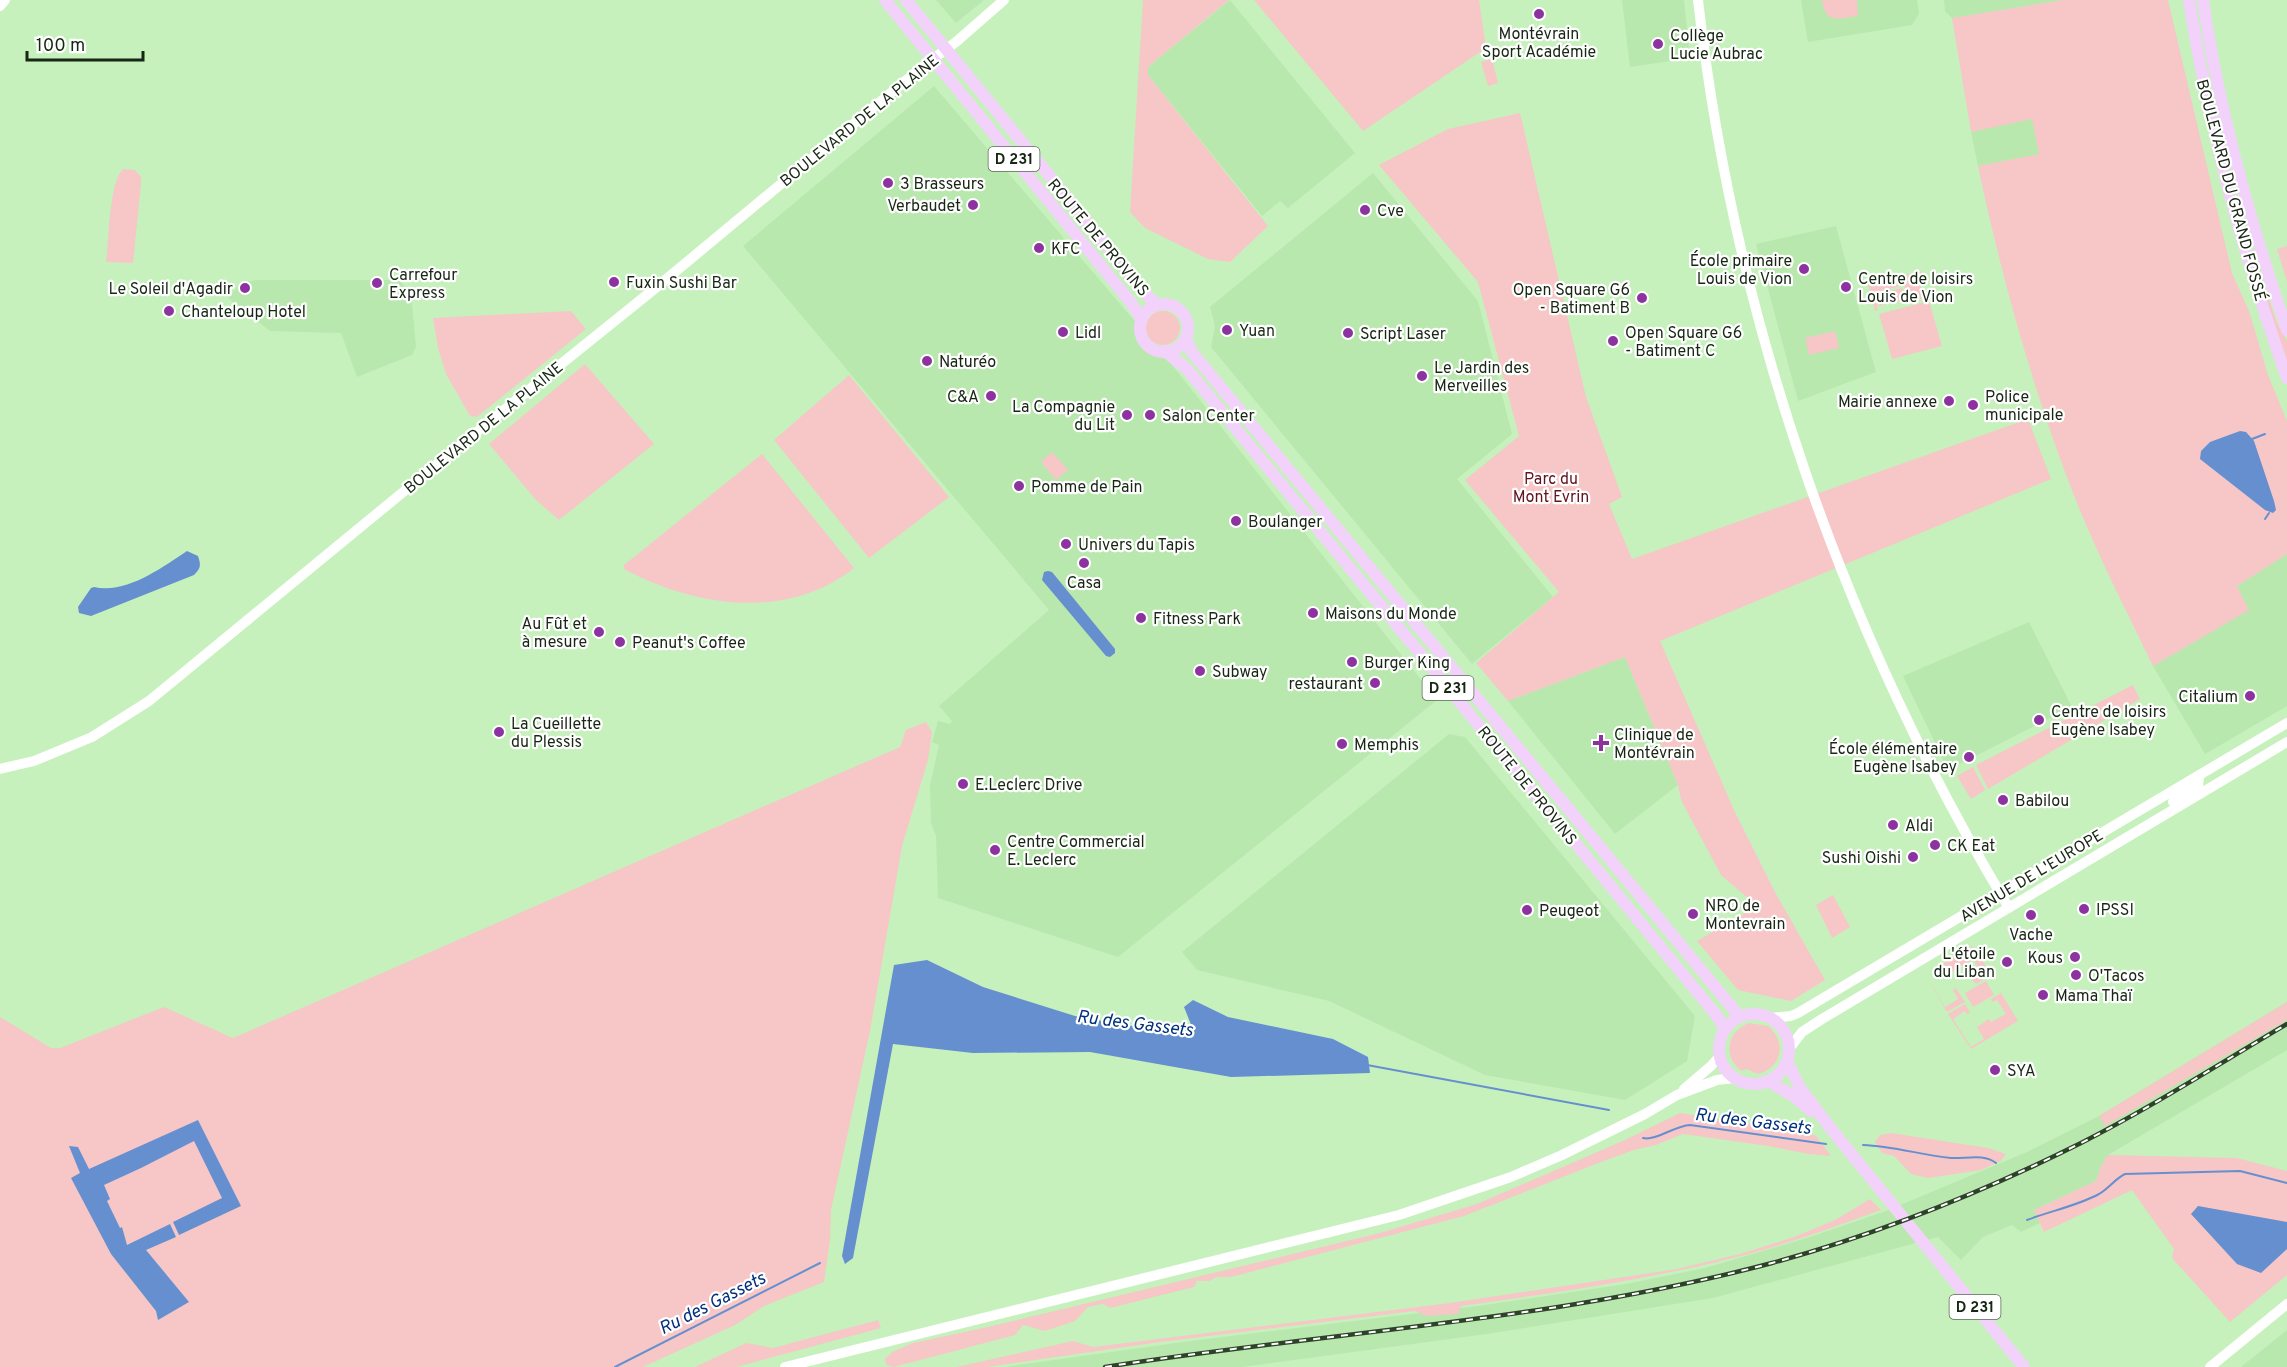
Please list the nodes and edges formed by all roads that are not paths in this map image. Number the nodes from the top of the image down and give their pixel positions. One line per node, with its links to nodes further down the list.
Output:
1 (4, 0): 9 (main road)
2 (885, 0): 10 (main road, ROUTE DE PROVINS / D 231)
3 (890, 0): 10 (main road)
4 (906, 0): 10 (main road, ROUTE DE PROVINS / D 231)
5 (1004, 0): 10 (main road, BOULEVARD DE LA PLAINE)
6 (1698, 0): 22 (main road)
7 (2189, 0): 16 (main road, BOULEVARD DU GRAND FOSSÉ)
8 (2203, 0): 13 (main road, BOULEVARD DU GRAND FOSSÉ)
9 (0, 6)
10 (940, 55): 11 (main road, ROUTE DE PROVINS / D 231); 12 (main road, ROUTE DE PROVINS / D 231); 20 (main road, BOULEVARD DE LA PLAINE)
11 (1157, 305): 12 (main road); 14 (main road)
12 (1142, 319): 15 (main road)
13 (2287, 330)
14 (1186, 338): 15 (main road); 23 (main road, ROUTE DE PROVINS / D 231)
15 (1165, 351): 25 (main road, ROUTE DE PROVINS / D 231)
16 (2287, 378)
17 (2287, 723): 18 (main road, AVENUE DE L'EUROPE)
18 (2272, 732): 21 (main road); 22 (main road, AVENUE DE L'EUROPE)
19 (2287, 742): 21 (main road, AVENUE DE L'EUROPE)
20 (0, 770)
21 (2146, 825): 22 (main road, AVENUE DE L'EUROPE)
22 (2005, 900): 24 (main road, AVENUE DE L'EUROPE); 26 (main road, AVENUE DE L'EUROPE)
23 (1740, 1017): 24 (main road); 25 (main road)
24 (1771, 1018): 26 (main road, D 231)
25 (1725, 1029): 27 (main road)
26 (1788, 1055): 29 (main road); 31 (main road, D 231)
27 (1720, 1056): 28 (main road); 30 (main road)
28 (1734, 1078): 29 (main road, D 231); 30 (main road)
29 (1768, 1081): 31 (main road, D 231)
30 (1677, 1095): 33 (main road)
31 (1832, 1130): 34 (main road, D 231)
32 (2287, 1304): 35 (main road)
33 (785, 1367)
34 (2024, 1367)
35 (2210, 1367)

